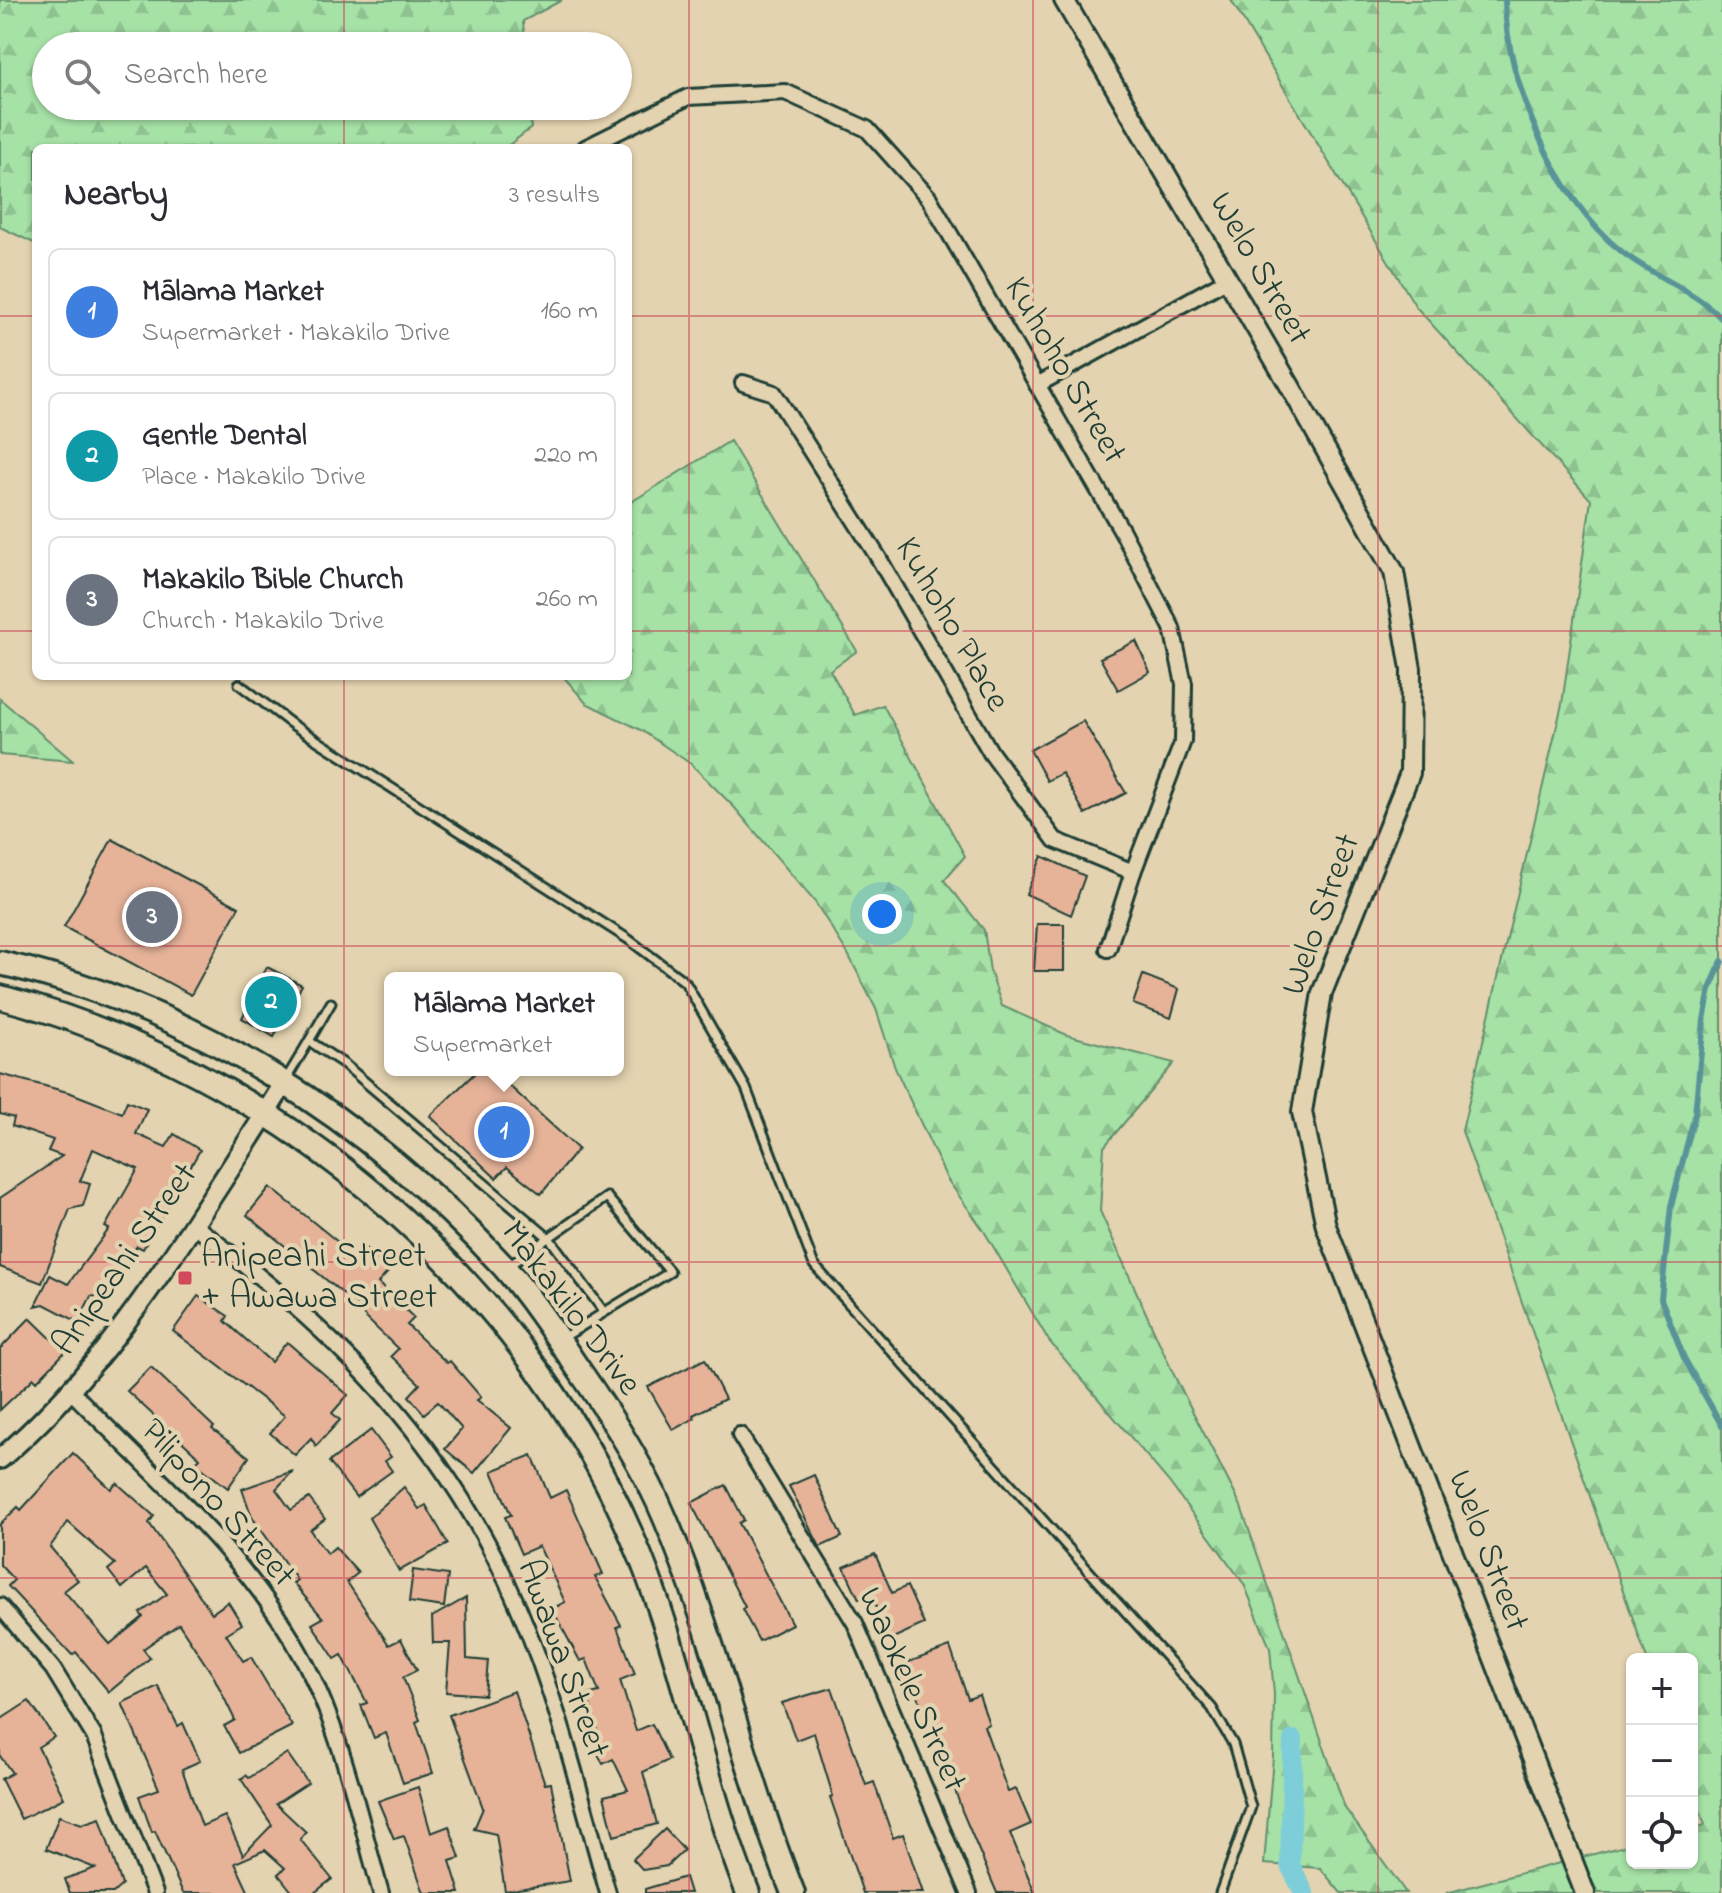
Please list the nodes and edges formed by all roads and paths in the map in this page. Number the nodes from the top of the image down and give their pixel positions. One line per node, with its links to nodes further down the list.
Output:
1 (1064, 0): 3 (street, Welo Street)
2 (593, 144): 5 (street, Kuhoho Street)
3 (1228, 279): 5 (street); 33 (street, Welo Street)
4 (743, 383): 7 (street, Kuhoho Place)
5 (1037, 385): 7 (street, Kuhoho Street)
6 (239, 684): 32 (lane)
7 (1133, 872): 8 (street, Kuhoho Street)
8 (1108, 949)
9 (0, 963): 13 (main road, Makakilo Drive)
10 (0, 997): 14 (main road, Makakilo Drive)
11 (331, 1003): 12 (lane)
12 (309, 1041): 13 (lane); 16 (lane)
13 (284, 1083): 14 (street, Anipeahi Street); 18 (main road, Makakilo Drive)
14 (266, 1114): 15 (street, Anipeahi Street); 29 (main road, Makakilo Drive)
15 (193, 1225): 22 (street, Anipeahi Street); 28 (street, Awawa Street)
16 (550, 1239): 17 (lane); 19 (lane); 19 (lane)
17 (528, 1253): 18 (lane); 20 (lane)
18 (505, 1269): 21 (main road, Makakilo Drive)
19 (604, 1312): 20 (lane)
20 (579, 1328): 21 (lane)
21 (559, 1340): 30 (main road, Makakilo Drive)
22 (71, 1391): 24 (street, Anipeahi Street); 27 (street, Pilipono Street)
23 (740, 1435): 31 (street, Waokele Street)
24 (0, 1459)
25 (0, 1606): 26 (street)
26 (155, 1893)
27 (381, 1893)
28 (608, 1893)
29 (748, 1893)
30 (793, 1893)
31 (969, 1893)
32 (1220, 1893)
33 (1585, 1893)

